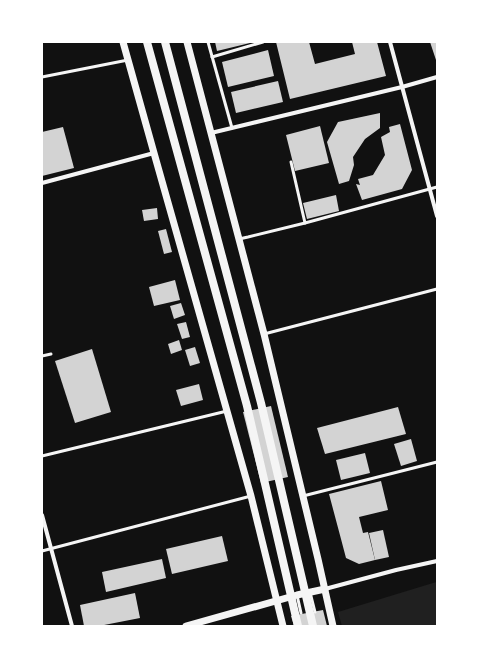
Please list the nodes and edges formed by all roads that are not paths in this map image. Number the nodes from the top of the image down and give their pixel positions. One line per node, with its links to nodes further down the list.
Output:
1 (123, 42): 9 (street)
2 (147, 42): 45 (main road)
3 (165, 42): 46 (main road)
4 (187, 42): 14 (street)
5 (208, 42): 8 (lane)
6 (262, 42): 8 (lane)
7 (390, 42): 12 (street)
8 (212, 56): 13 (lane)
9 (128, 60): 10 (lane); 15 (street)
10 (42, 77)
11 (437, 77): 12 (street)
12 (402, 87): 13 (street); 19 (street)
13 (232, 128): 14 (street)
14 (211, 133): 22 (street)
15 (154, 152): 17 (street); 27 (street)
16 (291, 162): 21 (lane)
17 (42, 183)
18 (437, 186): 19 (lane)
19 (430, 188): 20 (street); 21 (lane)
20 (437, 216)
21 (305, 223): 22 (lane)
22 (239, 239): 24 (street)
23 (437, 290): 24 (lane)
24 (264, 334): 31 (street)
25 (51, 354): 26 (lane)
26 (42, 356)
27 (227, 411): 28 (lane); 30 (street)
28 (42, 456)
29 (437, 462): 31 (lane)
30 (251, 496): 33 (lane); 39 (street)
31 (303, 496): 36 (street)
32 (42, 515): 33 (street)
33 (51, 548): 34 (lane); 42 (street)
34 (42, 551)
35 (437, 561): 36 (street)
36 (325, 589): 37 (street); 47 (street)
37 (310, 592): 38 (street); 40 (lane)
38 (297, 595): 39 (street); 41 (lane)
39 (277, 600): 43 (street); 44 (street)
40 (315, 612)
41 (301, 613)
42 (72, 626)
43 (186, 626)
44 (283, 626)
45 (298, 626)
46 (313, 626)
47 (333, 626)

